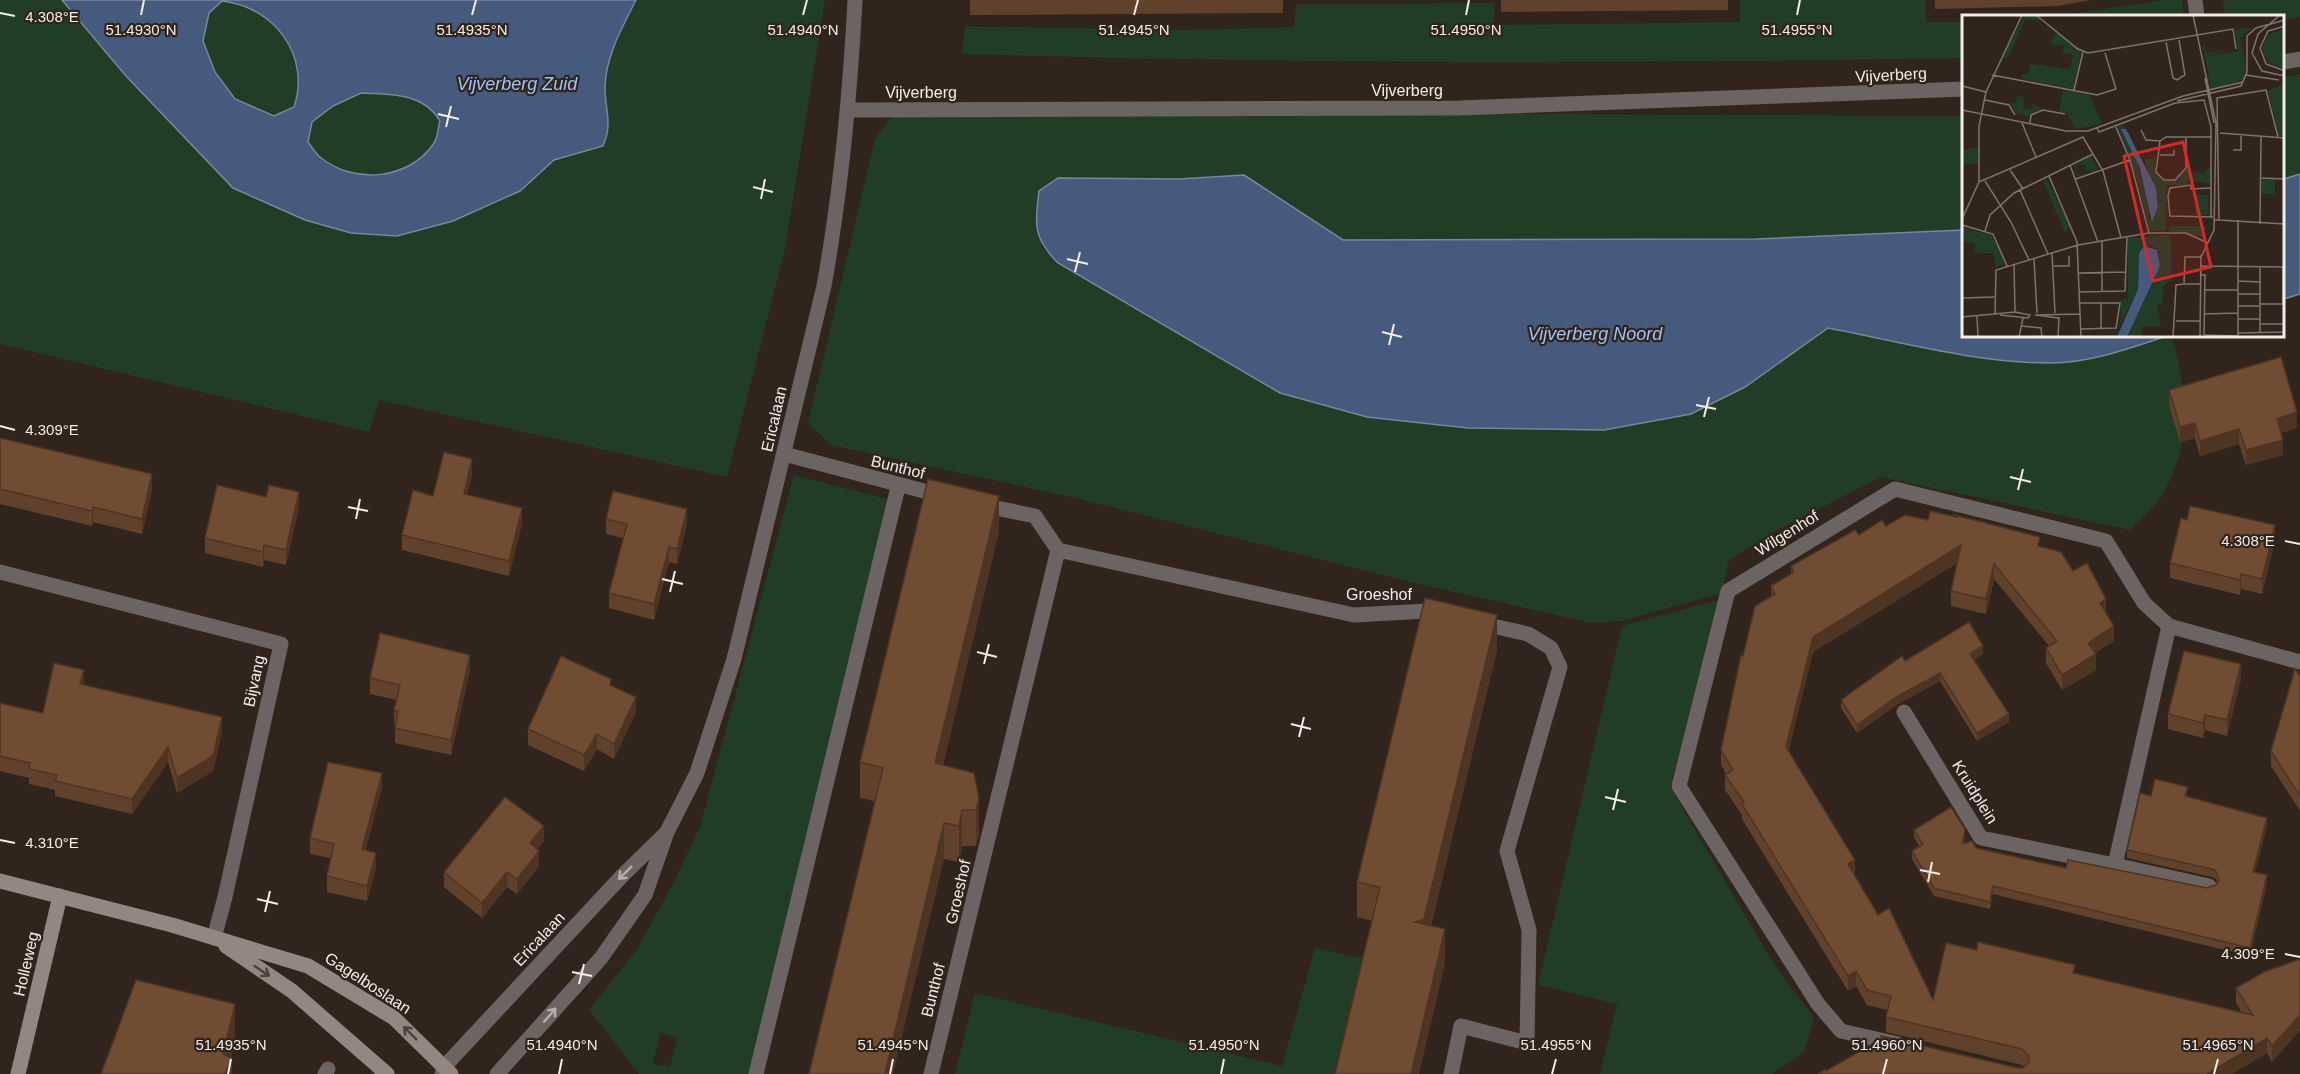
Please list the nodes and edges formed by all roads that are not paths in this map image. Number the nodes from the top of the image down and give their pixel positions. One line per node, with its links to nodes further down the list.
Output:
1 (855, 0): 7 (street, Ericalaan)
2 (2195, 0): 3 (street)
3 (2197, 15)
4 (2300, 59): 5 (street)
5 (2285, 62)
6 (1962, 89): 7 (street, Vijverberg)
7 (849, 110): 8 (street, Ericalaan)
8 (784, 454): 9 (street, Bunthof); 15 (street, Ericalaan)
9 (898, 487): 10 (street, Bunthof); 27 (street)
10 (1058, 550): 21 (street, Groeshof); 29 (street, Groeshof)
11 (0, 572): 20 (street, Bijvang)
12 (2169, 626): 13 (street, Wilgenhof); 16 (street); 22 (street, Wilgenhof)
13 (2300, 662)
14 (1904, 712): 16 (street, Kruidplein)
15 (667, 832): 23 (street, Ericalaan, one-way to 23); 26 (street, Ericalaan, one-way to 15)
16 (2115, 865): 18 (street, Kruidplein)
17 (0, 881): 19 (street, Gagelboslaan)
18 (2209, 886)
19 (60, 896): 20 (street, Gagelboslaan); 24 (street, Holleweg)
20 (214, 938): 23 (street, Gagelboslaan, one-way to 20); 25 (street, Gagelboslaan, one-way to 25)
21 (962, 950): 28 (street, Bunthof)
22 (1908, 1047)
23 (446, 1072)
24 (18, 1074)
25 (387, 1074)
26 (497, 1074)
27 (756, 1074)
28 (931, 1074)
29 (1450, 1074)

